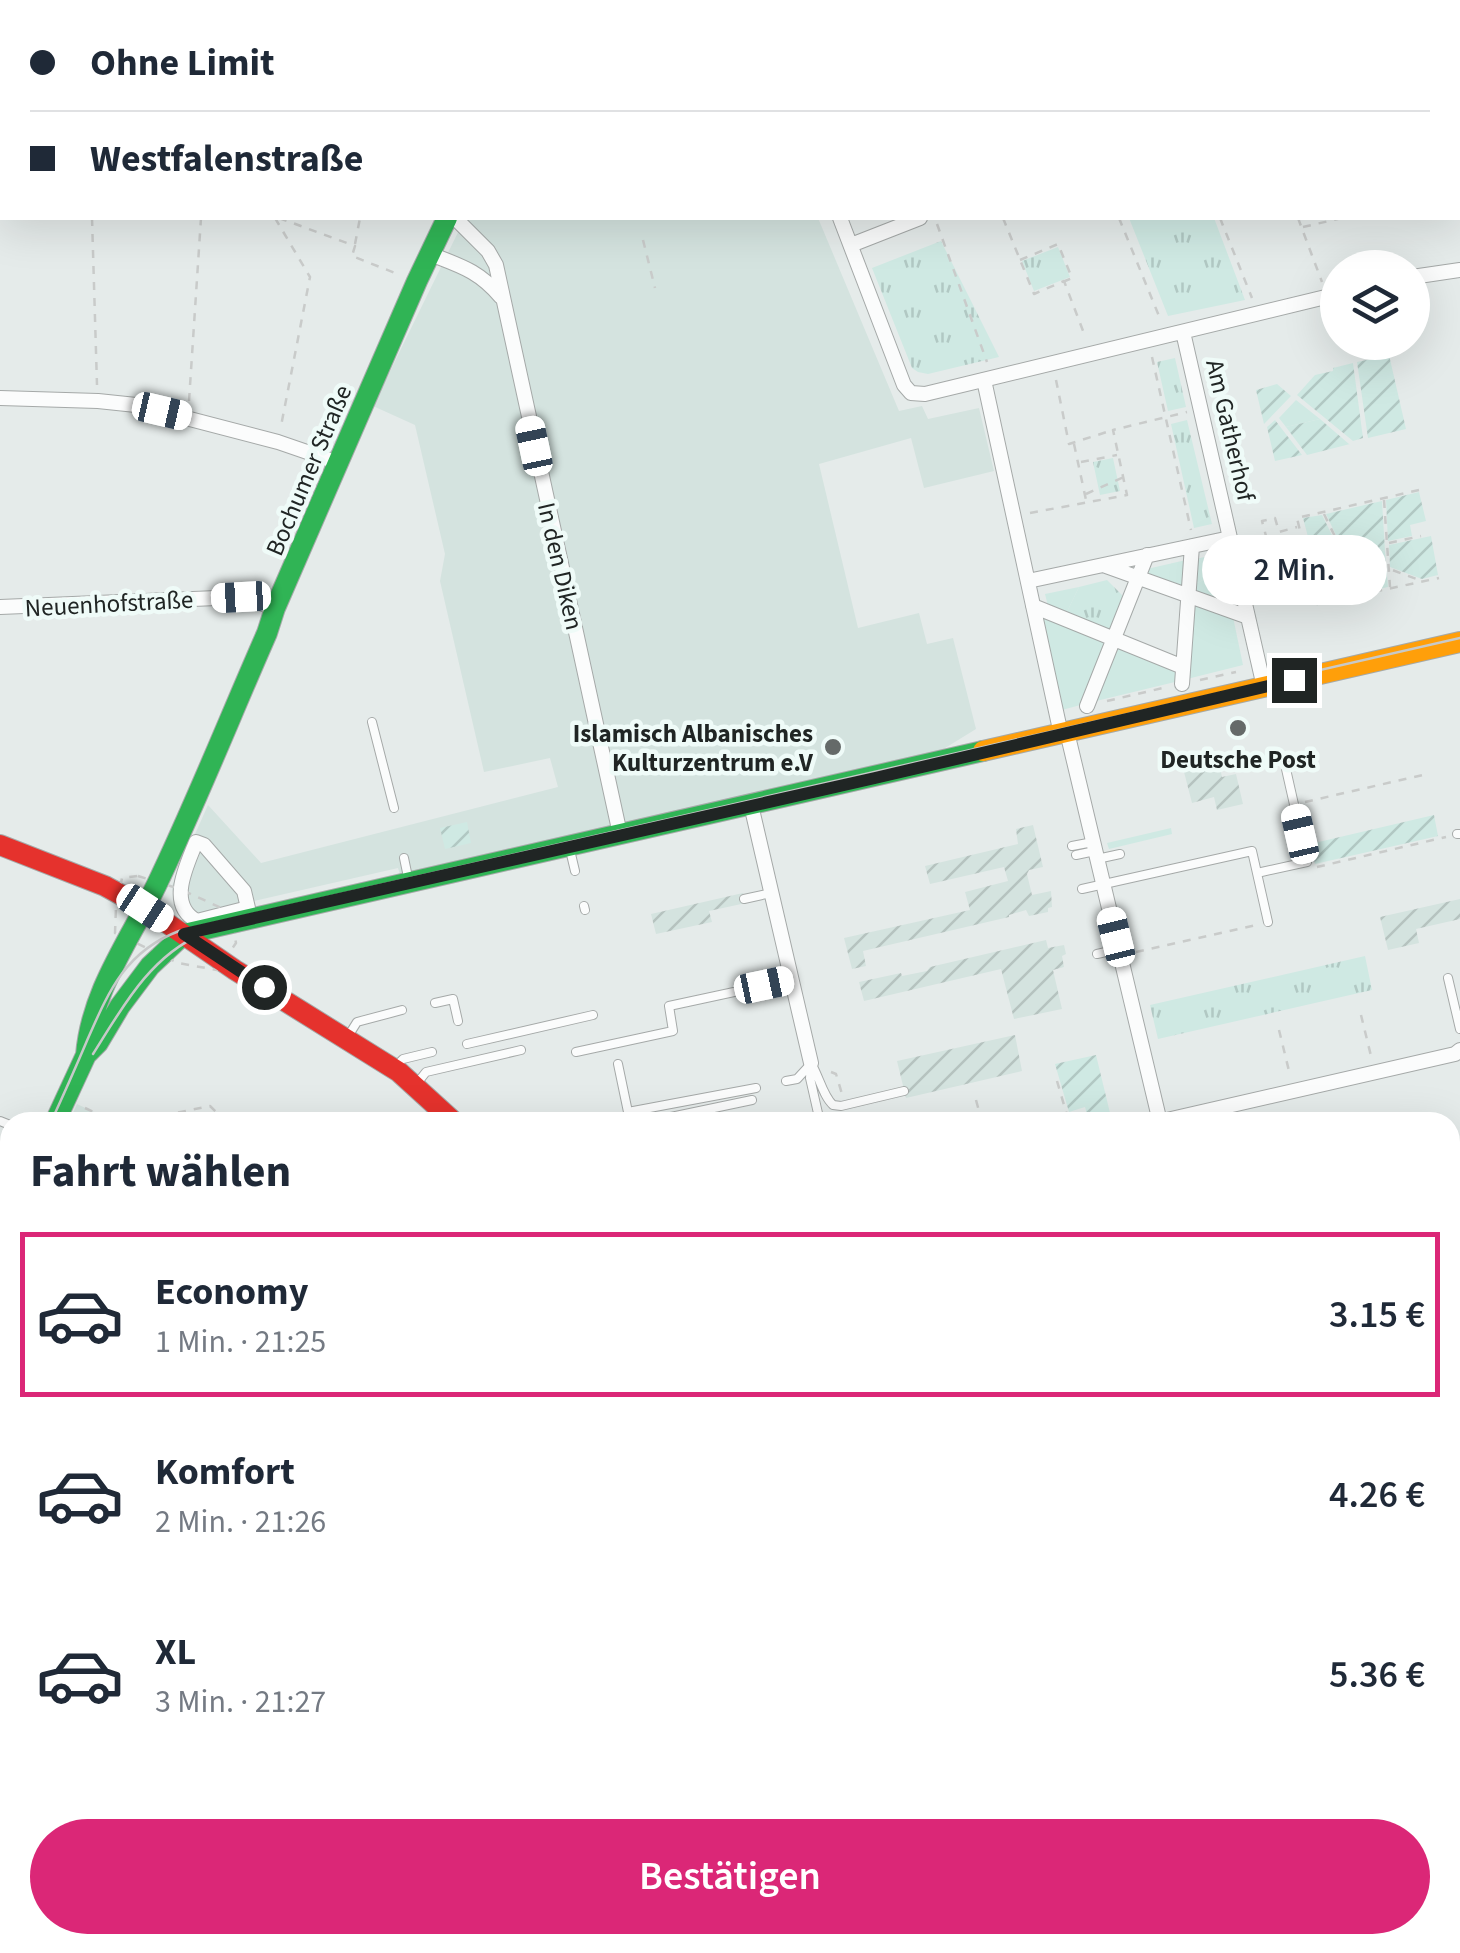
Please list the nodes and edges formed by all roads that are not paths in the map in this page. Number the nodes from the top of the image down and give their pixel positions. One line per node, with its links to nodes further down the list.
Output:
1 (446, 220): 6 (street, Bochumer Straße)
2 (458, 220): 9 (street, In den Diken)
3 (841, 220): 5 (street, Am Gatherhof)
4 (915, 220): 5 (street)
5 (851, 245): 12 (street, Am Gatherhof)
6 (430, 254): 9 (street); 14 (street, Bochumer Straße)
7 (1460, 270): 8 (street)
8 (1430, 274)
9 (502, 297): 37 (street, In den Diken)
10 (1320, 298): 11 (street, Am Gatherhof)
11 (1183, 332): 12 (street, Am Gatherhof); 15 (street, Am Gatherhof)
12 (988, 379): 20 (street)
13 (0, 398): 14 (street)
14 (338, 463): 24 (street, Bochumer Straße)
15 (1230, 538): 16 (street, Am Gatherhof); 25 (street, Am Gatherhof)
16 (1193, 546): 17 (street, Am Gatherhof); 21 (street)
17 (1147, 556): 18 (street, Am Gatherhof); 19 (street)
18 (1102, 565): 19 (street); 20 (street, Am Gatherhof)
19 (1138, 578): 21 (street); 26 (street)
20 (1028, 580): 22 (street)
21 (1188, 596): 25 (street); 28 (street)
22 (1034, 606): 26 (street); 33 (street)
23 (0, 607): 24 (street, Neuenhofstraße)
24 (276, 608): 52 (street, Bochumer Straße)
25 (1248, 617): 30 (street, Am Gatherhof)
26 (1114, 639): 28 (street); 31 (street)
27 (1460, 642): 30 (street)
28 (1183, 667): 29 (street)
29 (1182, 684)
30 (1264, 687): 33 (street)
31 (1086, 706)
32 (372, 722): 36 (lane)
33 (1063, 728): 35 (street); 41 (street)
34 (1286, 769): 46 (lane)
35 (751, 805): 37 (street); 50 (street)
36 (394, 808)
37 (620, 834): 40 (street)
38 (196, 842): 38 (street)
39 (0, 845): 52 (street)
40 (569, 846): 45 (lane); 47 (street)
41 (1095, 850): 42 (lane); 43 (lane); 48 (street)
42 (1074, 851)
43 (1120, 854)
44 (404, 858): 47 (lane)
45 (575, 871)
46 (1257, 874): 48 (lane); 53 (lane)
47 (410, 882): 54 (street)
48 (1103, 884): 49 (lane); 55 (street)
49 (1082, 889)
50 (771, 893): 51 (lane); 58 (street)
51 (744, 898)
52 (145, 908): 54 (street); 72 (street, Bochumer Straße)
53 (1268, 922)
54 (184, 934): 66 (street); 72 (street)
55 (1120, 952): 56 (lane); 85 (street)
56 (1097, 954)
57 (1448, 978): 65 (lane)
58 (792, 979): 59 (lane); 73 (street)
59 (764, 985)
60 (734, 992): 71 (lane)
61 (435, 1003): 64 (lane)
62 (402, 1010): 66 (lane)
63 (593, 1015): 67 (lane)
64 (458, 1020)
65 (1460, 1029)
66 (347, 1038): 75 (street)
67 (467, 1044)
68 (522, 1050): 77 (lane)
69 (1460, 1050): 86 (street)
70 (432, 1052): 75 (lane)
71 (576, 1052)
72 (86, 1055): 81 (street)
73 (811, 1063): 76 (lane); 79 (lane); 84 (lane)
74 (618, 1064): 78 (lane)
75 (394, 1068): 77 (street)
76 (786, 1081)
77 (414, 1086): 82 (street)
78 (756, 1088)
79 (904, 1091)
80 (752, 1100): 83 (lane)
81 (60, 1112)
82 (443, 1112)
83 (695, 1112)
84 (818, 1112)
85 (1158, 1112)
86 (1203, 1112)

